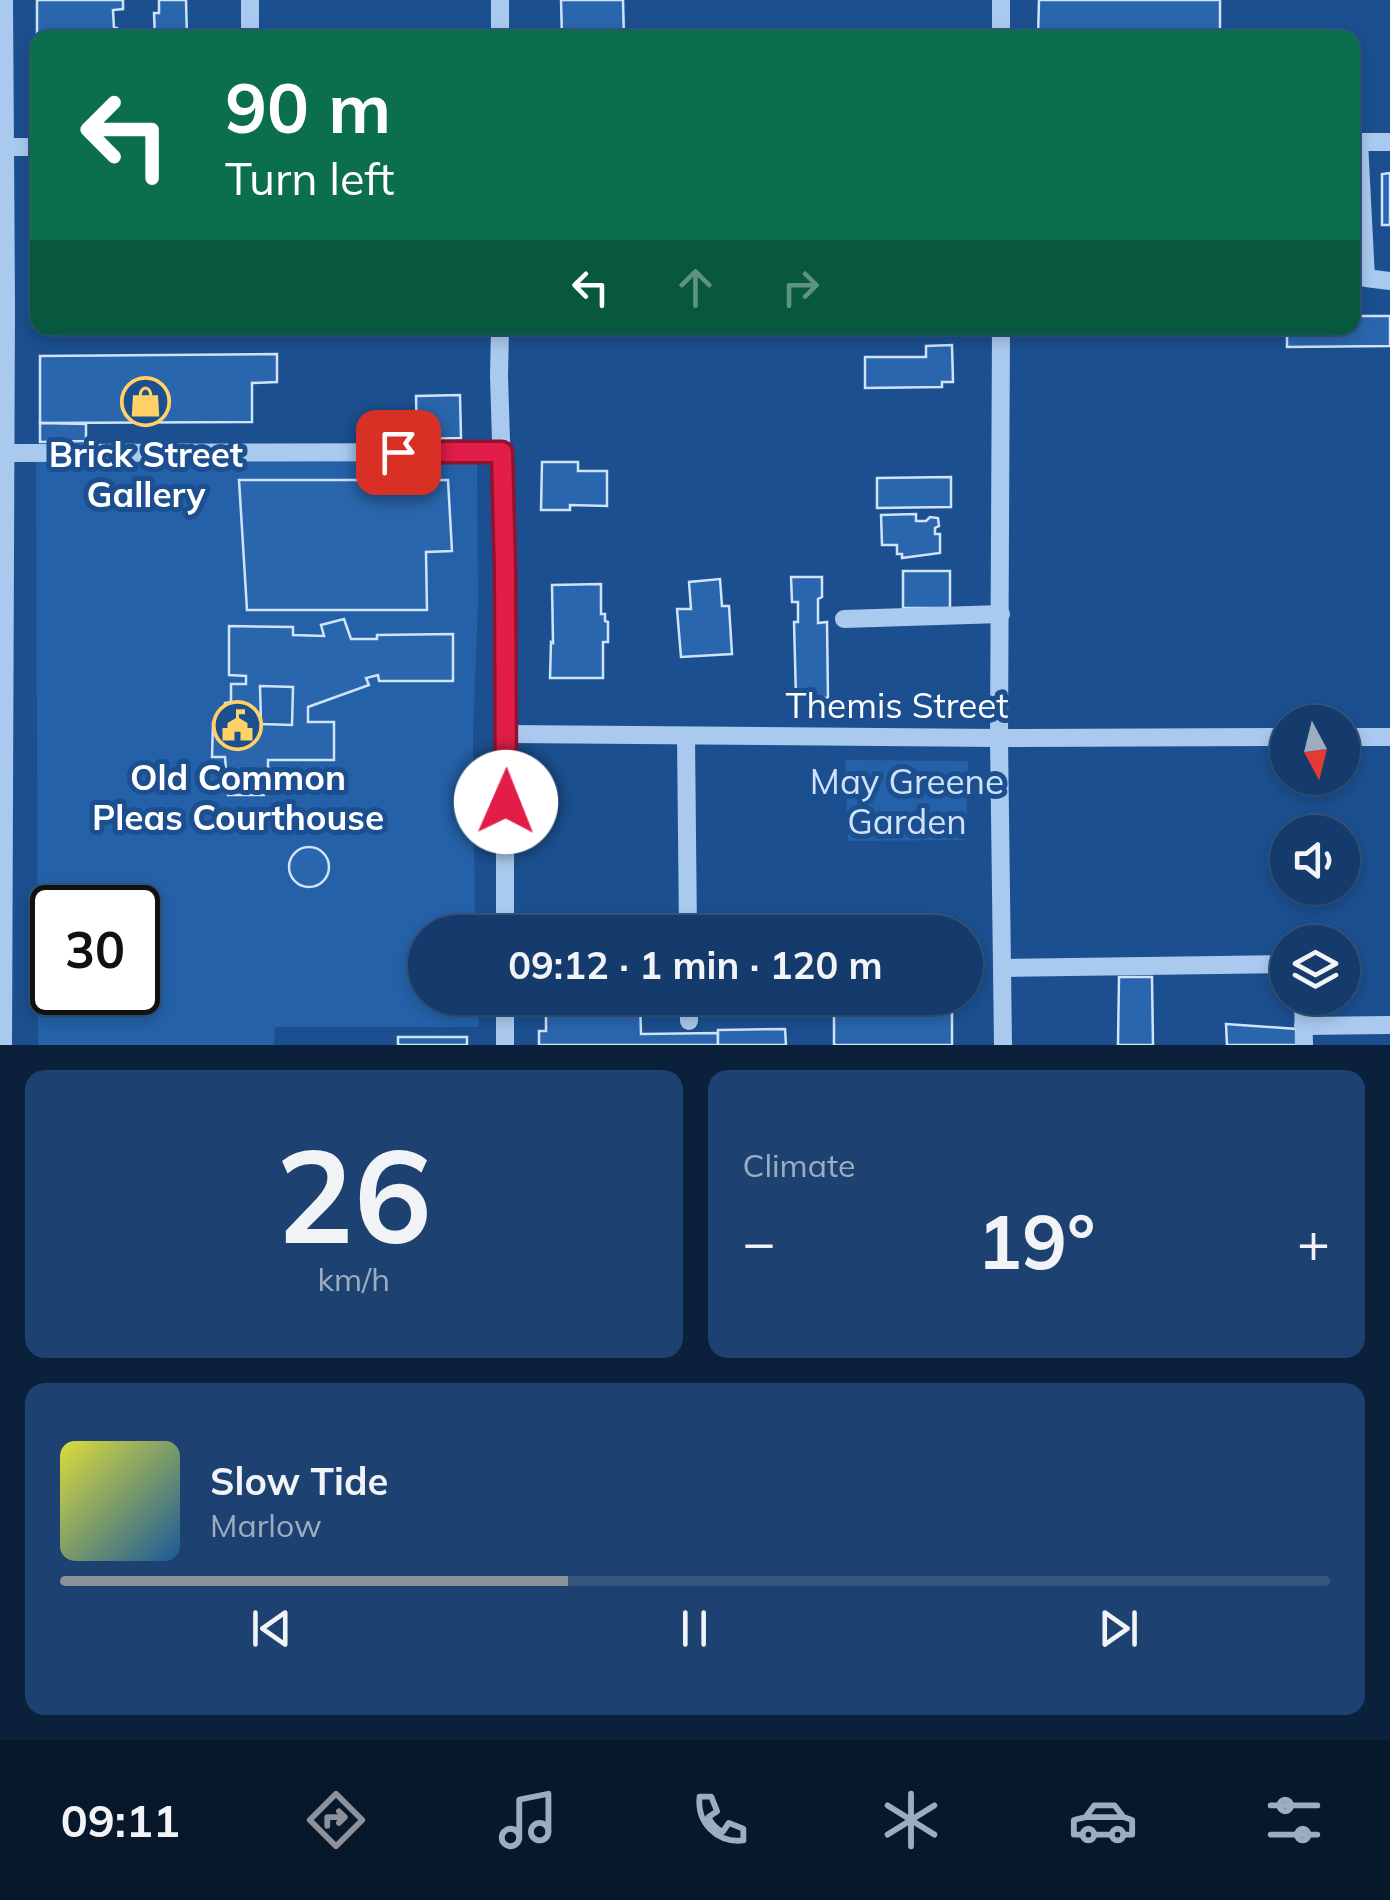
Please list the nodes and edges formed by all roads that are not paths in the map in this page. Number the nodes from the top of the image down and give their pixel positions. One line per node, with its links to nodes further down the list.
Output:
1 (4, 0): 11 (street)
2 (250, 0): 5 (street)
3 (500, 0): 6 (street)
4 (1001, 0): 7 (street)
5 (250, 30)
6 (500, 30)
7 (1001, 30)
8 (1360, 142): 9 (street)
9 (1390, 142)
10 (30, 147): 11 (street)
11 (2, 148): 17 (street)
12 (1360, 196): 13 (street)
13 (1390, 281)
14 (500, 335): 16 (street)
15 (1000, 335): 18 (street)
16 (502, 452): 17 (street); 20 (street)
17 (4, 453): 24 (street)
18 (1001, 614): 19 (street); 25 (street)
19 (844, 618)
20 (506, 734): 21 (street, Themis Street); 27 (street)
21 (686, 736): 25 (street, Themis Street); 28 (street)
22 (1360, 737): 23 (street)
23 (1390, 737)
24 (2, 738): 31 (street)
25 (999, 738): 26 (street, Themis Street); 30 (street)
26 (1270, 738)
27 (505, 915)
28 (688, 915)
29 (1270, 964): 30 (street)
30 (1003, 968): 39 (street)
31 (2, 976): 37 (street)
32 (505, 1015): 38 (street)
33 (689, 1015): 34 (street)
34 (689, 1021)
35 (1390, 1025): 36 (street)
36 (1304, 1036)
37 (3, 1045)
38 (505, 1045)
39 (1003, 1045)

